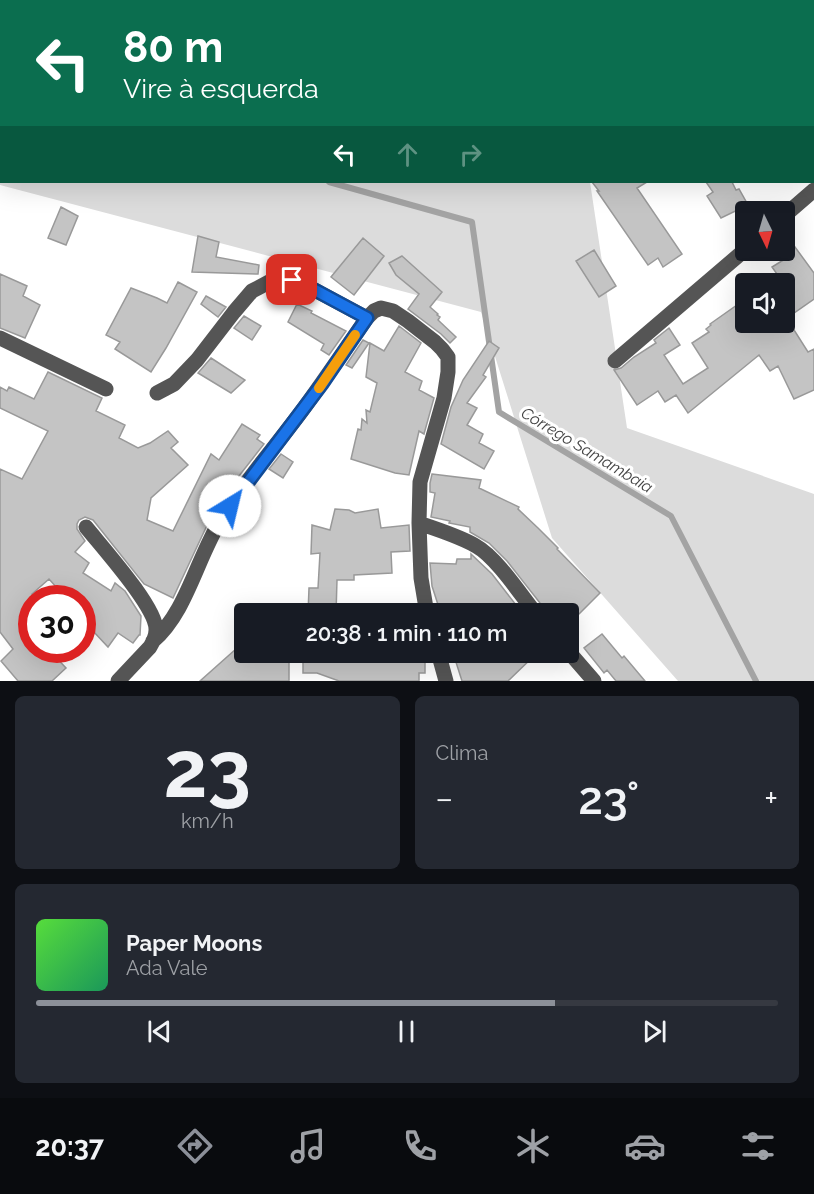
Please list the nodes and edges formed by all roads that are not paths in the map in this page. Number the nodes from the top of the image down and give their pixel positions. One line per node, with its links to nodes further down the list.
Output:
1 (814, 190): 2 (street)
2 (795, 206)
3 (735, 258): 6 (street)
4 (367, 318): 8 (street); 9 (street); 13 (street)
5 (0, 338): 7 (street)
6 (615, 361)
7 (106, 389)
8 (157, 393)
9 (419, 523): 11 (street); 12 (street)
10 (86, 527): 13 (street)
11 (425, 603)
12 (527, 603)
13 (153, 641): 16 (street)
14 (441, 663): 17 (street)
15 (578, 663): 18 (street)
16 (118, 681)
17 (446, 681)
18 (594, 681)

